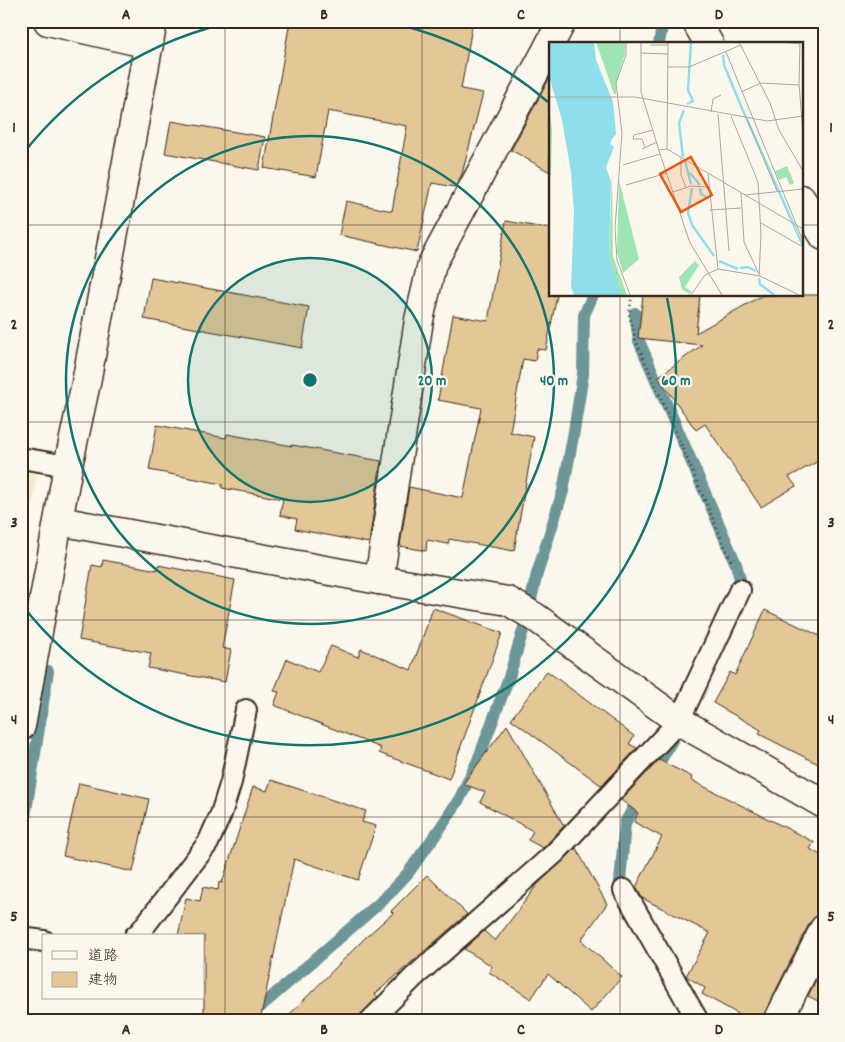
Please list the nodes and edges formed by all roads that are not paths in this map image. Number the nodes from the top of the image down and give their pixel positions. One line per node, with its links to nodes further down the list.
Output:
1 (48, 21): 4 (street)
2 (562, 21): 5 (street)
3 (696, 21): 6 (street)
4 (151, 32): 11 (street)
5 (551, 42)
6 (708, 42)
7 (549, 46): 13 (street)
8 (802, 200): 9 (street)
9 (824, 236)
10 (21, 458): 11 (lane)
11 (68, 466): 12 (street)
12 (60, 521): 13 (street); 17 (street)
13 (379, 580): 16 (street)
14 (740, 590): 16 (lane)
15 (246, 710): 21 (lane)
16 (679, 721): 18 (street); 24 (lane)
17 (21, 726)
18 (824, 804)
19 (624, 890): 25 (lane)
20 (824, 929): 26 (street)
21 (138, 934)
22 (21, 938): 23 (lane)
23 (42, 941)
24 (370, 1021)
25 (698, 1021)
26 (778, 1021)

